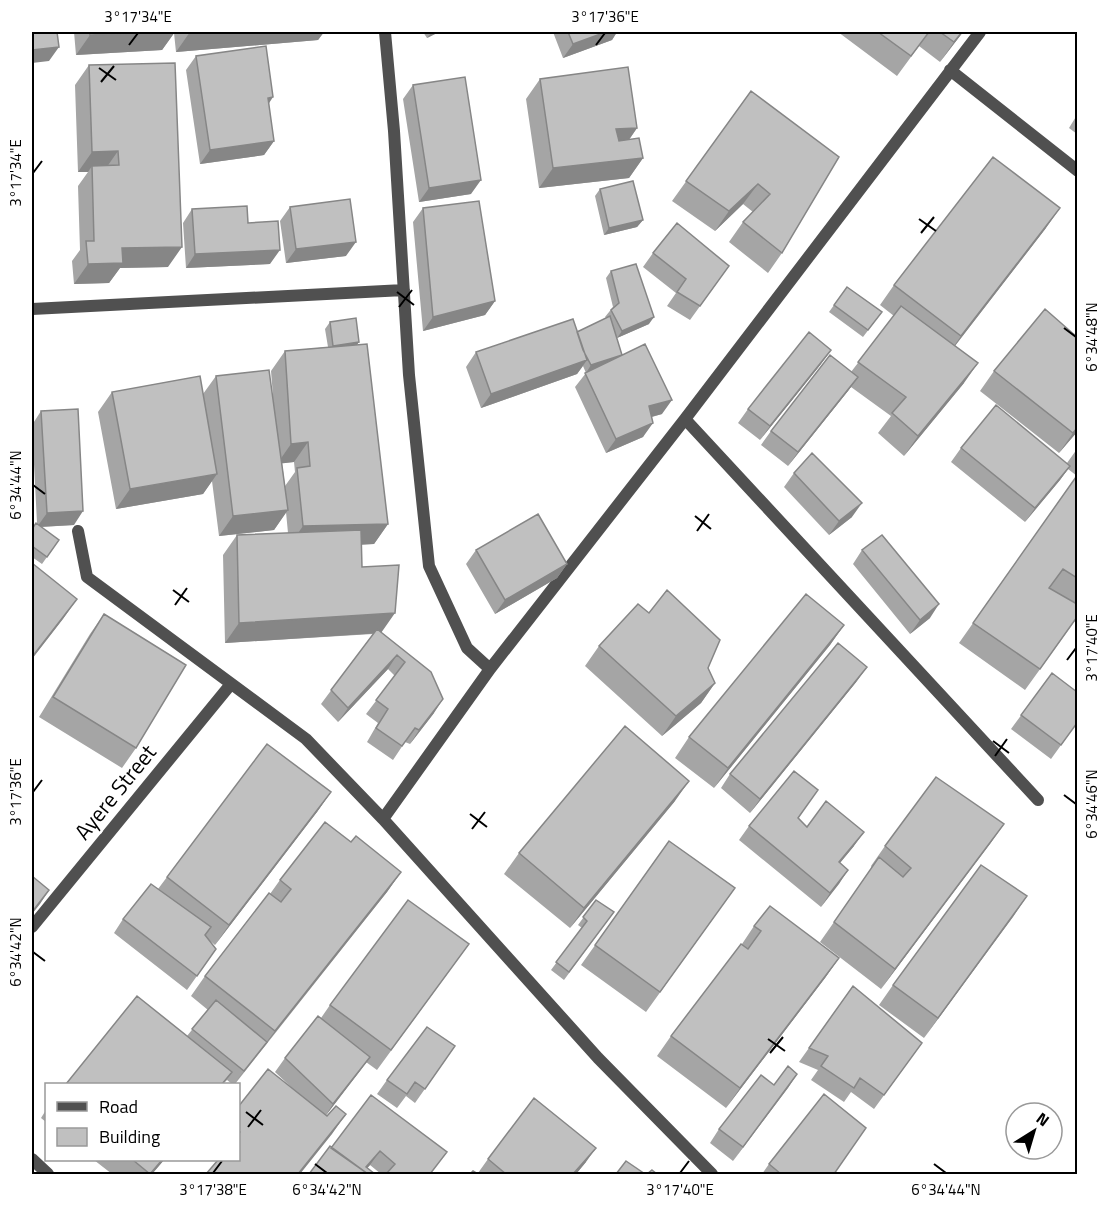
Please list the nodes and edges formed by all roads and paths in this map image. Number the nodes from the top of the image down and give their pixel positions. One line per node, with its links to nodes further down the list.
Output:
1 (386, 32): 5 (street)
2 (980, 32): 3 (street)
3 (950, 70): 4 (street); 7 (street)
4 (1077, 171)
5 (404, 290): 6 (street); 9 (street)
6 (32, 309)
7 (685, 419): 9 (street); 11 (street)
8 (78, 531): 10 (street)
9 (490, 669): 12 (street)
10 (231, 684): 12 (street); 13 (street, Ayere Street)
11 (1038, 801)
12 (383, 819): 16 (street)
13 (32, 927)
14 (32, 1159): 15 (street)
15 (48, 1174)
16 (712, 1174)

